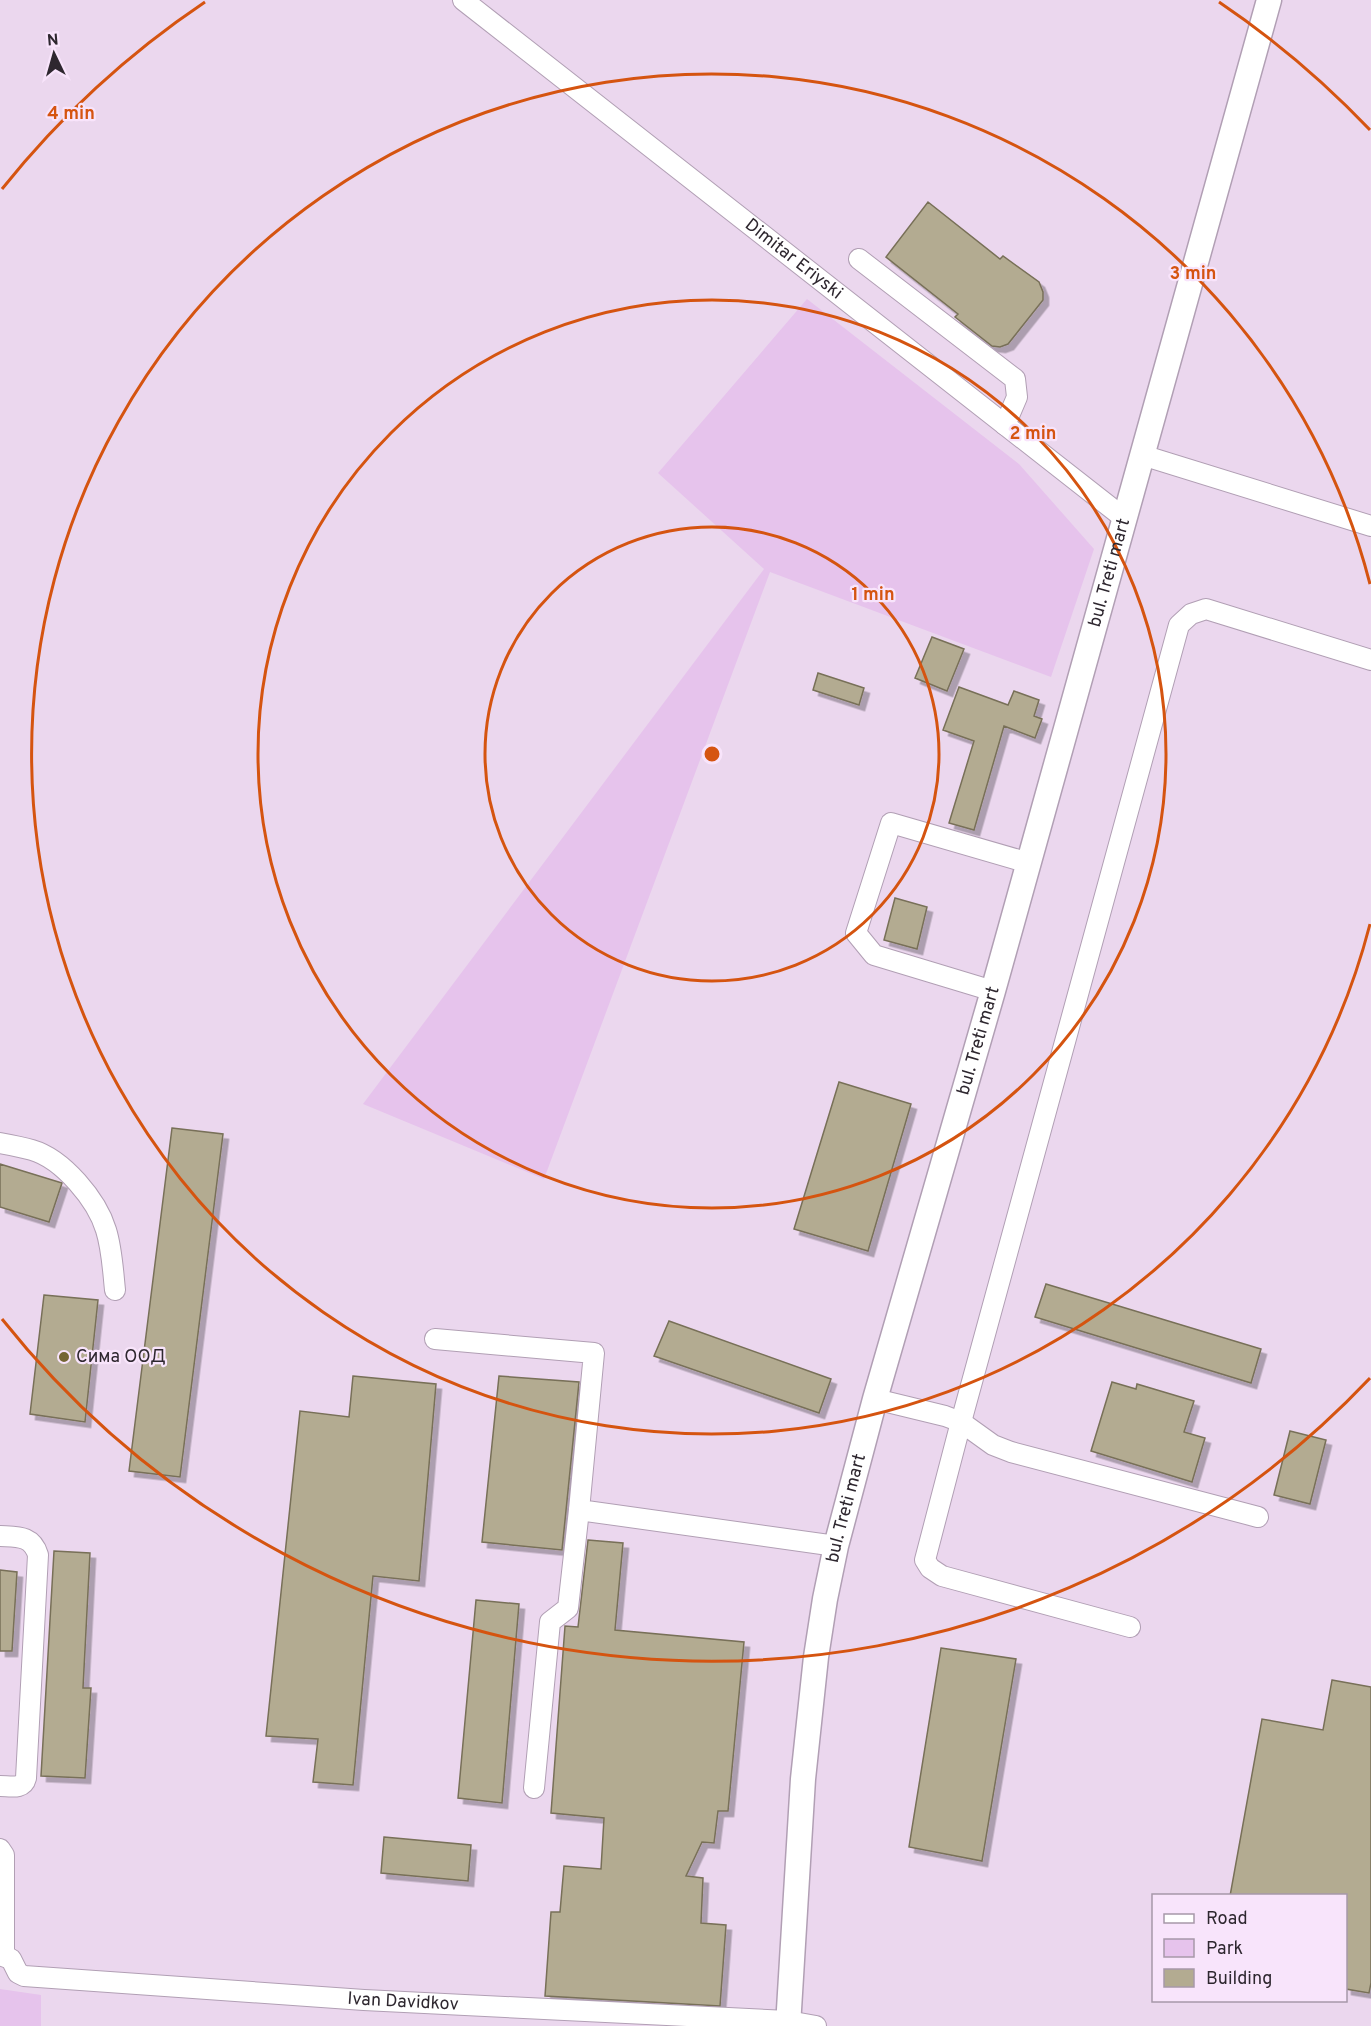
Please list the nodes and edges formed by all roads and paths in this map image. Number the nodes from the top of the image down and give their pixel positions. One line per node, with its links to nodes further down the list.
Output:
1 (463, 0): 6 (street, Dimitar Eriyski)
2 (1269, 0): 4 (main road, bul. Treti mart)
3 (1278, 0): 4 (main road, bul. Treti mart)
4 (1250, 71): 7 (main road, bul. Treti mart)
5 (859, 259): 6 (street)
6 (1005, 425): 8 (street, Dimitar Eriyski)
7 (1142, 455): 8 (main road, bul. Treti mart); 9 (street)
8 (1124, 518): 11 (main road, bul. Treti mart)
9 (1371, 526)
10 (1371, 660): 17 (street)
11 (1029, 863): 12 (main road, bul. Treti mart); 12 (street)
12 (993, 991): 16 (main road, bul. Treti mart)
13 (0, 1143): 14 (street)
14 (115, 1290)
15 (435, 1339): 18 (street)
16 (875, 1399): 17 (street); 21 (main road, bul. Treti mart)
17 (961, 1422): 19 (street); 22 (street)
18 (579, 1510): 21 (street); 24 (street)
19 (1258, 1517)
20 (0, 1536): 23 (street)
21 (836, 1546): 27 (main road, bul. Treti mart)
22 (1130, 1627)
23 (0, 1786)
24 (534, 1788)
25 (0, 1849): 26 (street)
26 (2, 1955): 27 (street, Ivan Davidkov)
27 (788, 2024): 28 (street, Ivan Davidkov)
28 (816, 2026)

